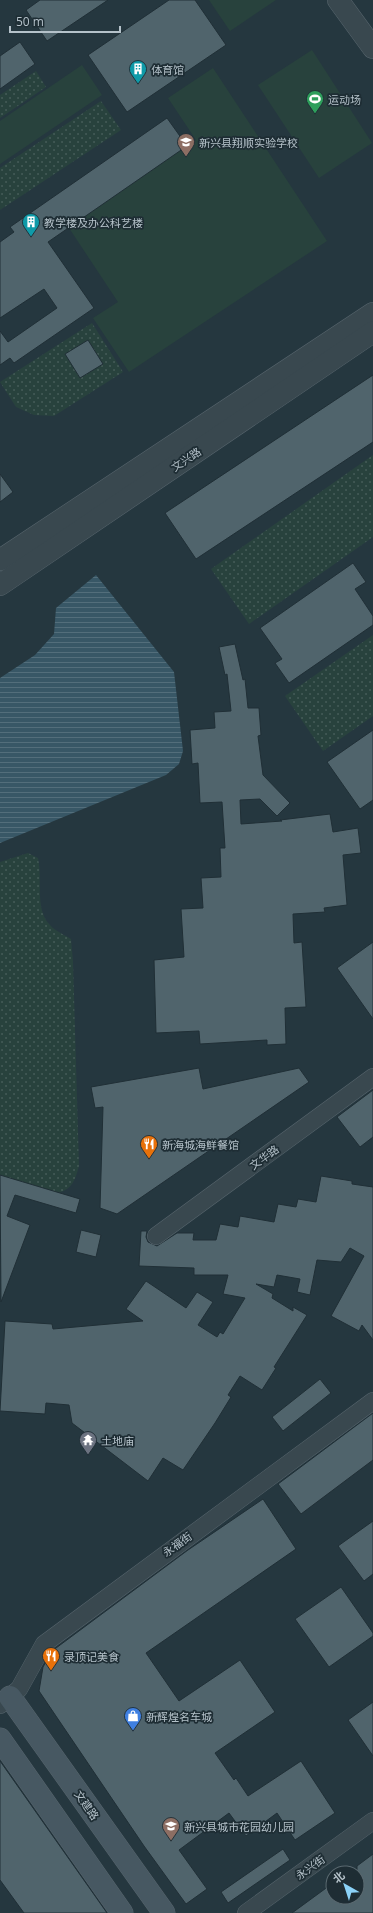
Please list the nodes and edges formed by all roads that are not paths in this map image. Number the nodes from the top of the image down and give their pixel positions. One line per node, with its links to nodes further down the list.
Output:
1 (338, 0): 2 (street)
2 (373, 48)
3 (373, 314): 5 (street, 文兴路)
4 (373, 332): 5 (street, 文兴路)
5 (126, 489): 6 (street, 文兴路); 7 (street, 文兴路)
6 (0, 560)
7 (0, 585)
8 (373, 1078): 9 (street, 文华路)
9 (156, 1236)
10 (373, 1401): 11 (street, 永福街)
11 (5, 1701): 15 (main road, 文建路)
12 (0, 1739): 14 (main road)
13 (373, 1821): 16 (street, 永兴街)
14 (122, 1913)
15 (164, 1913)
16 (246, 1913)

